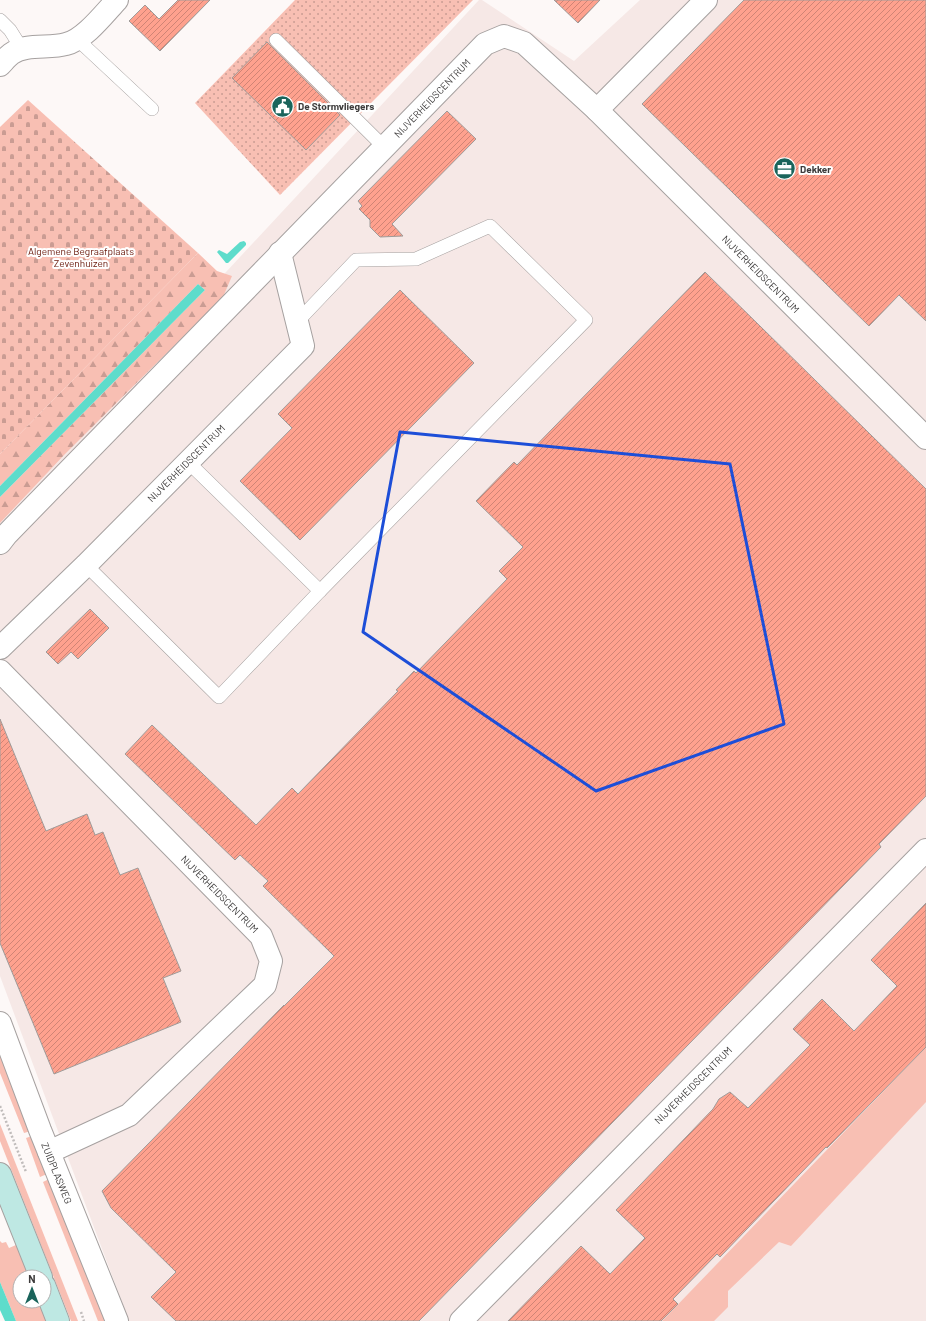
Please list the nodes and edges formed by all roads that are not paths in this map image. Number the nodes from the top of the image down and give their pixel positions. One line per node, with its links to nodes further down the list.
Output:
1 (117, 0): 4 (street)
2 (706, 0): 9 (street)
3 (0, 20): 6 (lane)
4 (77, 39): 6 (street); 8 (lane)
5 (276, 40): 10 (lane)
6 (22, 49): 7 (street)
7 (0, 65)
8 (152, 109)
9 (597, 110): 10 (street, NIJVERHEIDSCENTRUM); 13 (street, NIJVERHEIDSCENTRUM)
10 (384, 147): 11 (street, NIJVERHEIDSCENTRUM)
11 (280, 253): 12 (street, NIJVERHEIDSCENTRUM); 15 (street, NIJVERHEIDSCENTRUM)
12 (297, 322): 14 (street, NIJVERHEIDSCENTRUM); 17 (lane)
13 (926, 438)
14 (188, 462): 16 (street, NIJVERHEIDSCENTRUM); 17 (lane)
15 (0, 543)
16 (86, 564): 17 (lane); 18 (street, NIJVERHEIDSCENTRUM)
17 (320, 591)
18 (1, 642)
19 (0, 671): 22 (street, NIJVERHEIDSCENTRUM)
20 (926, 850): 28 (street, NIJVERHEIDSCENTRUM)
21 (0, 1023): 22 (street, ZUIDPLASWEG)
22 (49, 1152): 27 (street, ZUIDPLASWEG)
23 (0, 1174): 24 (main road)
24 (38, 1269)
25 (52, 1306): 26 (main road)
26 (58, 1321)
27 (117, 1321)
28 (461, 1321)

